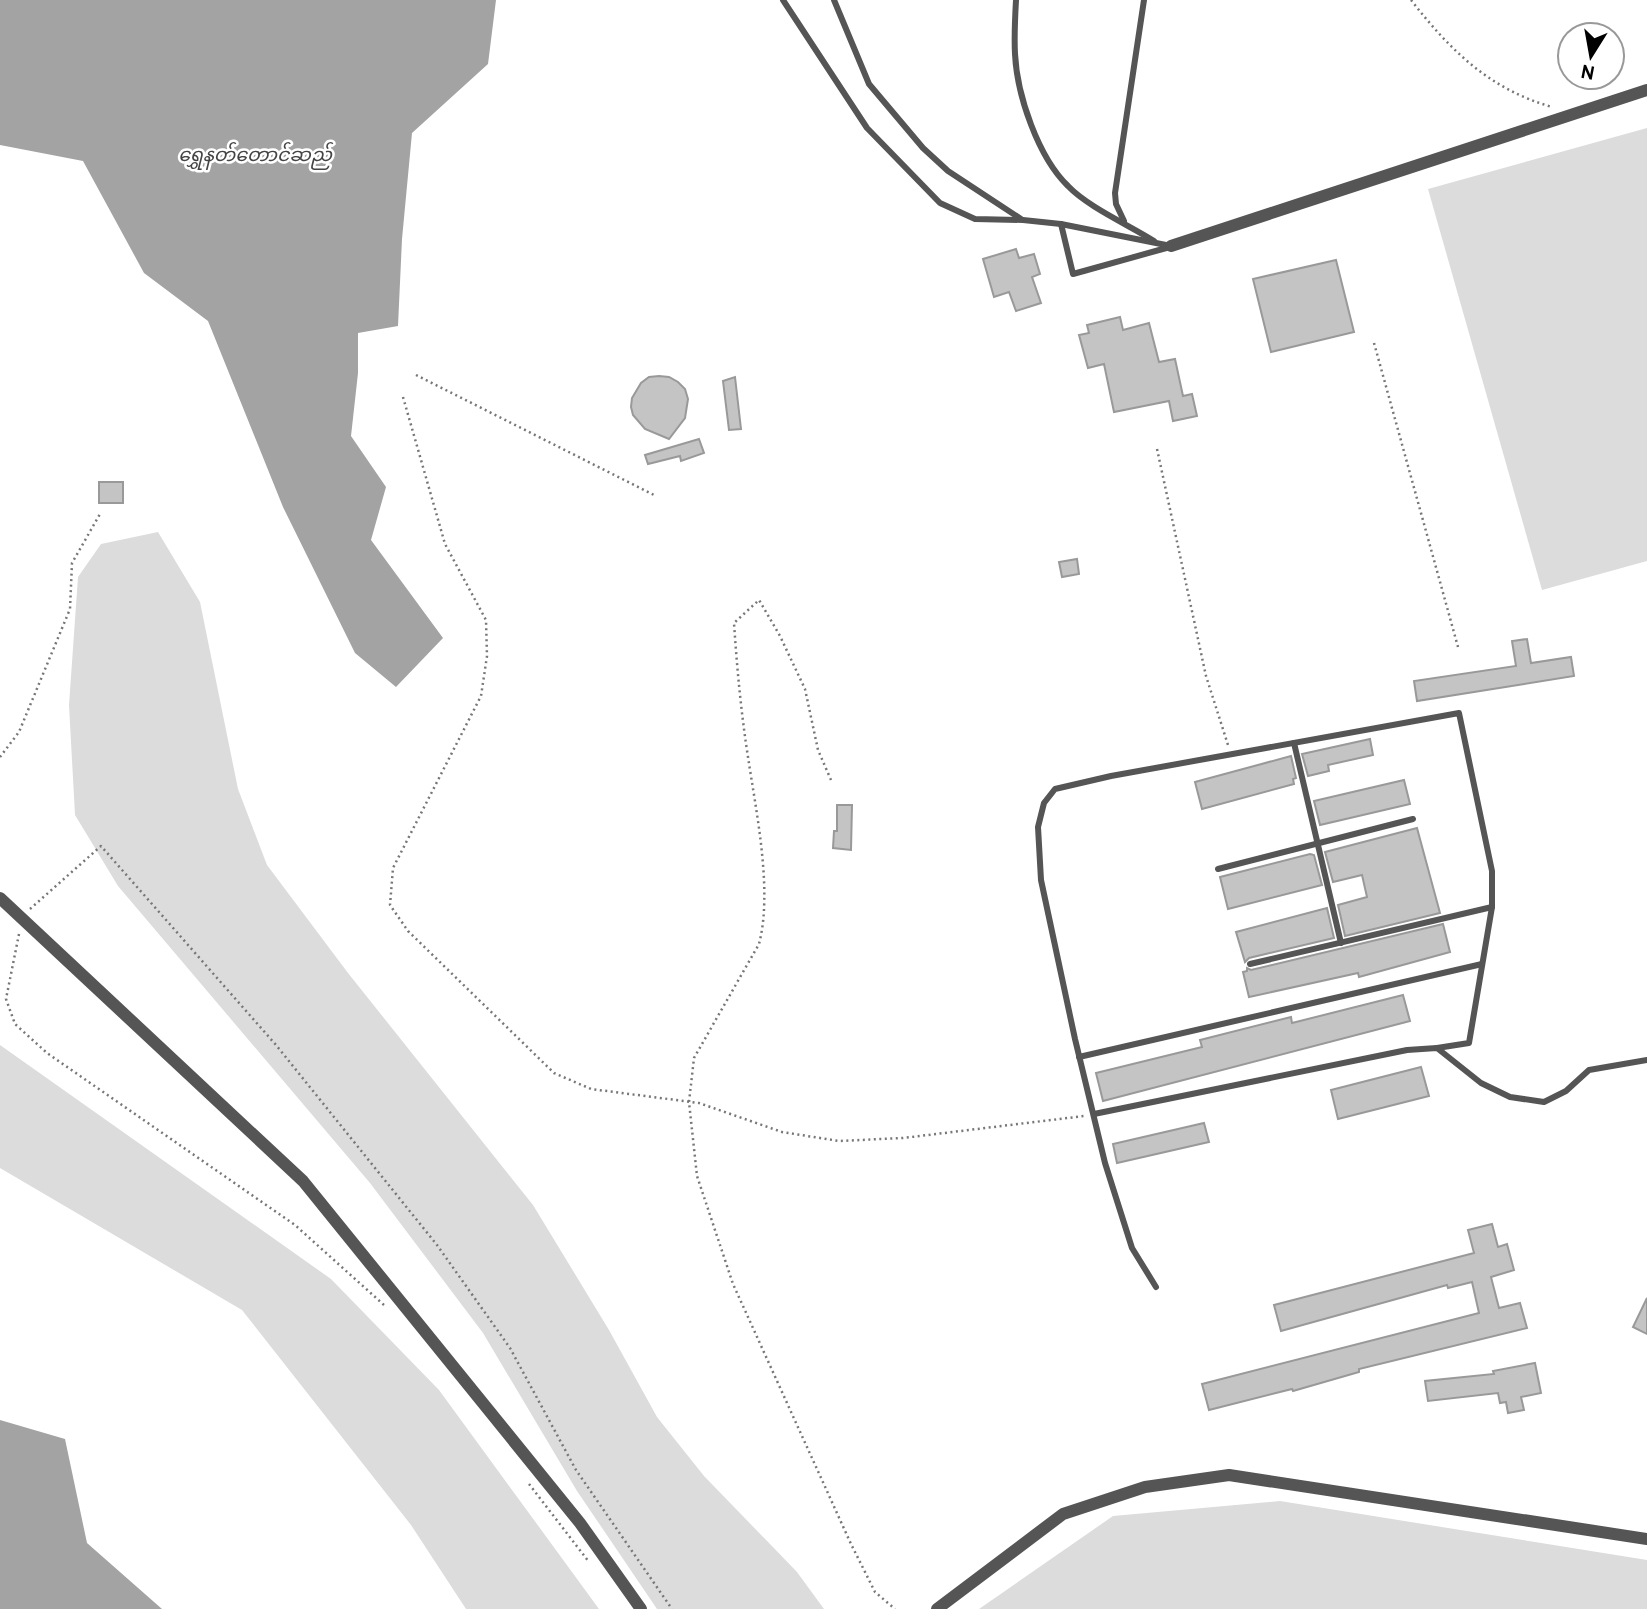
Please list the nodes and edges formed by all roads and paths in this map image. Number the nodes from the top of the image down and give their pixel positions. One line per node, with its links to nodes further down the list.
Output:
1 (783, 0): 8 (lane)
2 (834, 0): 8 (lane)
3 (1016, 0): 9 (lane)
4 (1144, 0): 9 (lane)
5 (1411, 0): 7 (path)
6 (1647, 90): 7 (street)
7 (1575, 113): 11 (street)
8 (1023, 220): 10 (lane)
9 (1124, 223): 11 (lane)
10 (1061, 224): 11 (lane); 11 (lane)
11 (1165, 245)
12 (1374, 342): 18 (path)
13 (416, 375): 16 (path)
14 (403, 397): 35 (path)
15 (1157, 449): 20 (path)
16 (656, 496)
17 (100, 514): 21 (path)
18 (1458, 647)
19 (1294, 743): 20 (lane); 24 (lane); 27 (lane)
20 (1231, 755): 33 (lane)
21 (0, 757)
22 (831, 780): 35 (path)
23 (1412, 820): 24 (lane)
24 (1317, 844): 25 (lane); 29 (lane)
25 (1218, 869)
26 (0, 898): 28 (street)
27 (1492, 907): 29 (lane); 31 (lane)
28 (23, 920): 38 (path); 42 (street); 43 (path)
29 (1341, 943): 30 (lane)
30 (1250, 964)
31 (1482, 964): 32 (lane); 33 (lane)
32 (1437, 1048): 34 (lane); 36 (lane)
33 (1079, 1057): 36 (lane)
34 (1647, 1060)
35 (689, 1102): 36 (path); 44 (path)
36 (1094, 1114): 37 (lane)
37 (1156, 1287)
38 (391, 1311)
39 (524, 1479): 41 (path)
40 (1647, 1539): 45 (street)
41 (591, 1565)
42 (641, 1609)
43 (672, 1609)
44 (895, 1609)
45 (937, 1609)

